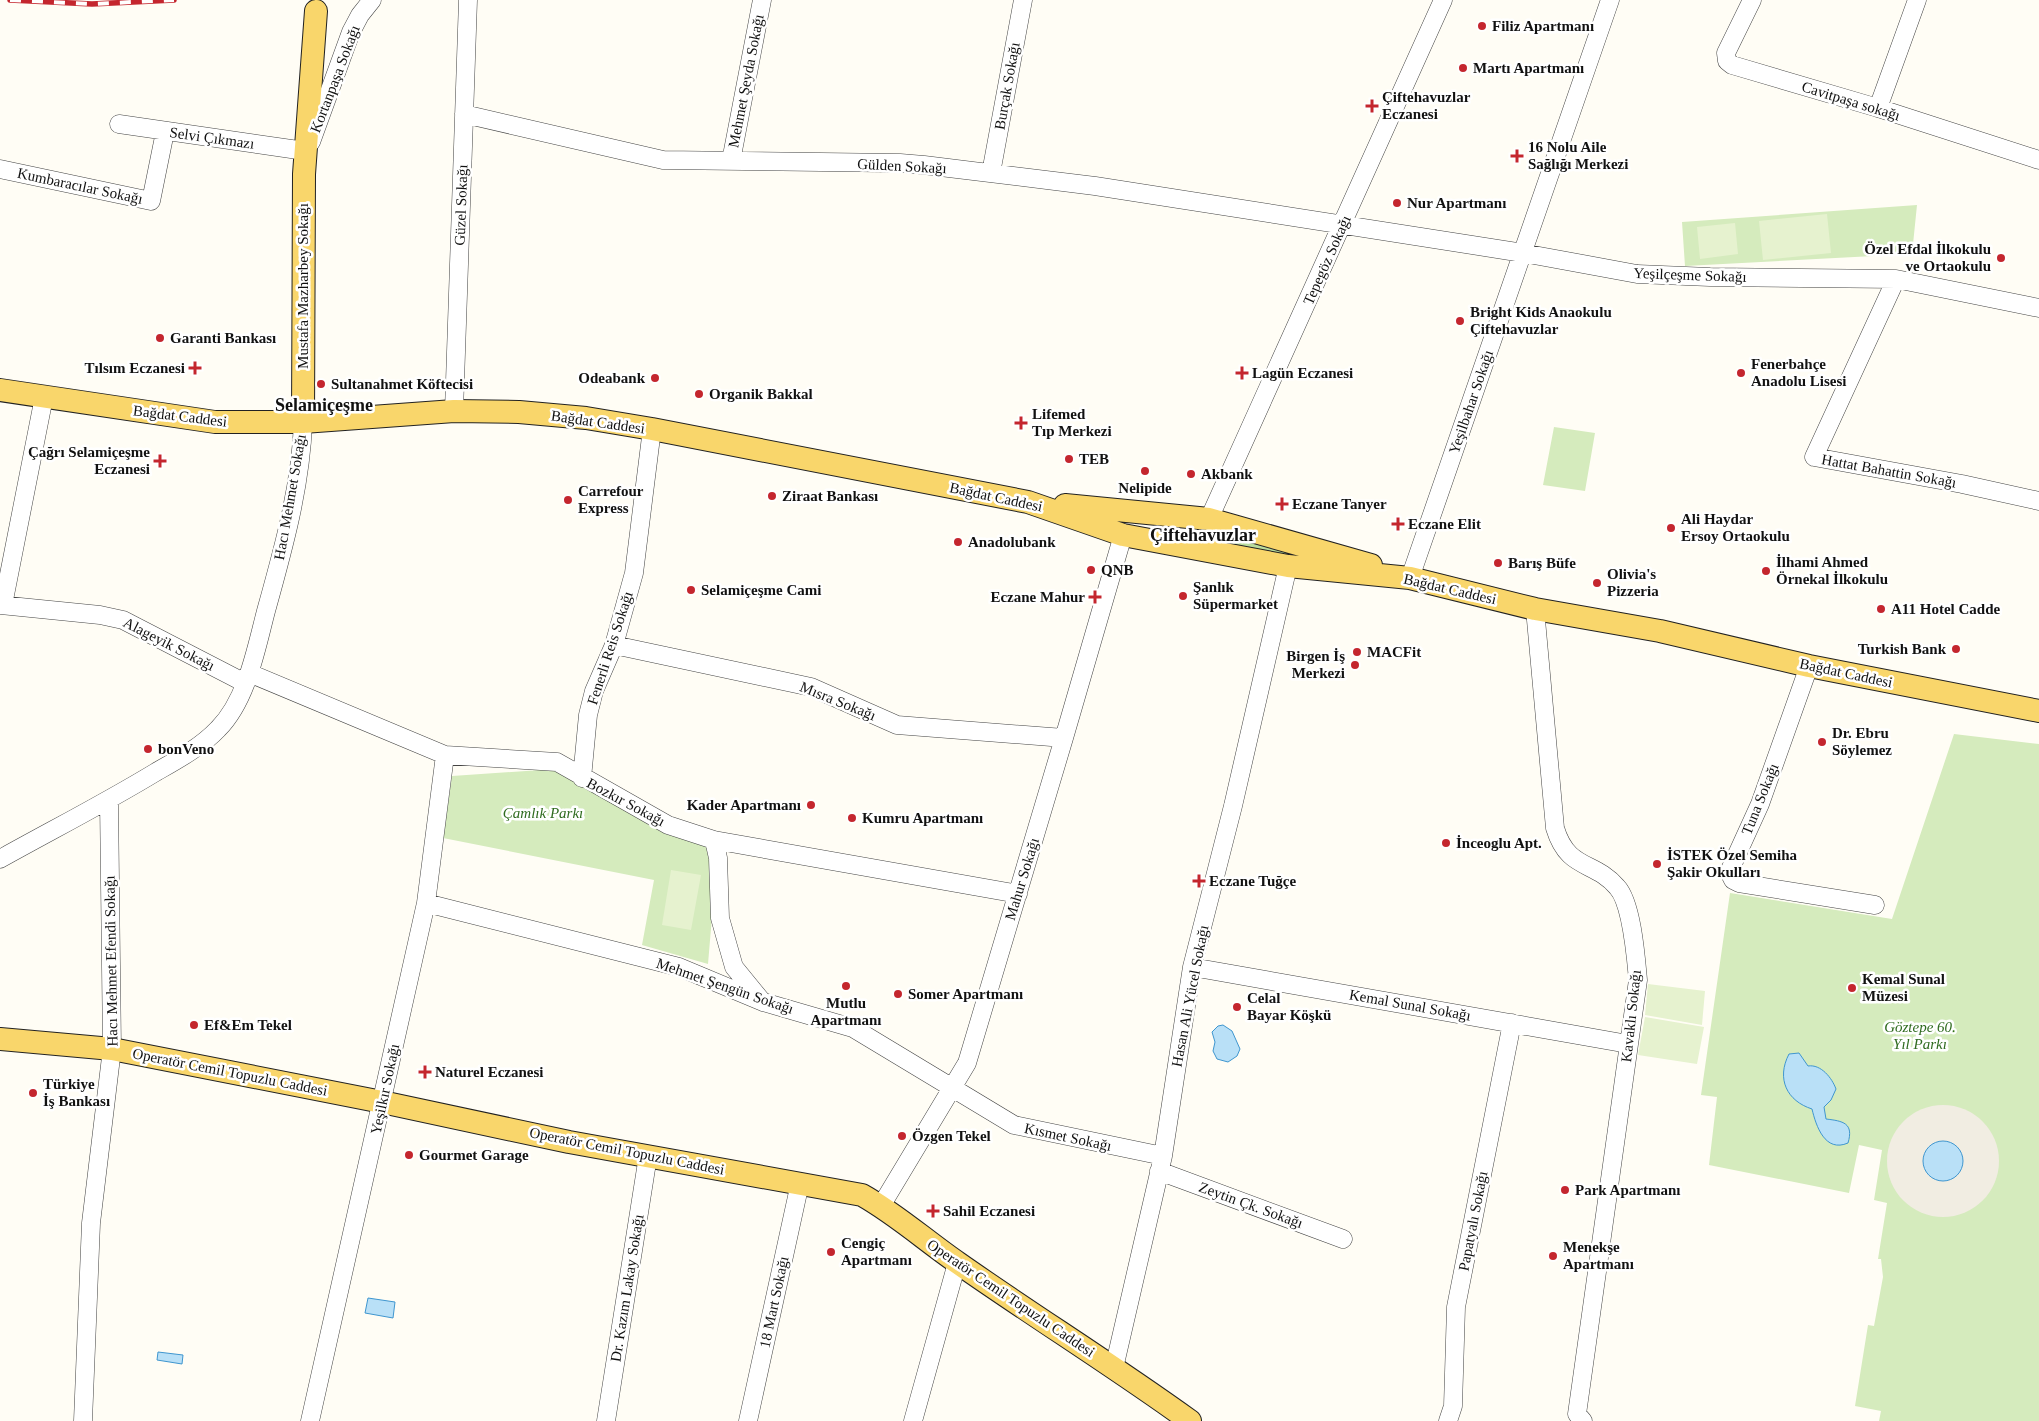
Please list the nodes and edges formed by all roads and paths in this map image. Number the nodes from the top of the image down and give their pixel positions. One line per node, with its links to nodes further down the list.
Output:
1 (372, 0): 14 (street, Kortanpaşa Sokağı)
2 (468, 0): 11 (street, Güzel Sokağı)
3 (762, 0): 16 (street, Mehmet Şeyda Sokağı)
4 (1023, 0): 18 (street, Burçak Sokağı)
5 (1443, 0): 19 (street, Tepegöz Sokağı)
6 (1610, 0): 20 (street, Yeşilbahar Sokağı)
7 (1752, 0): 10 (street, Cavitpaşa sokağı)
8 (1917, 0): 10 (street)
9 (316, 11): 14 (main road, Mustafa Mazharbey Sokağı)
10 (1878, 108): 15 (street, Cavitpaşa sokağı)
11 (464, 114): 16 (street, Gülden Sokağı); 25 (street, Güzel Sokağı)
12 (119, 124): 13 (street, Selvi Çıkmazı)
13 (165, 132): 14 (street, Selvi Çıkmazı); 17 (street, Kumbaracılar Sokağı)
14 (304, 156): 26 (main road, Mustafa Mazharbey Sokağı)
15 (2039, 160)
16 (731, 161): 18 (street, Gülden Sokağı)
17 (0, 169)
18 (992, 173): 19 (street, Gülden Sokağı)
19 (1342, 226): 20 (street, Yeşilçeşme Sokağı); 30 (street, Tepegöz Sokağı)
20 (1523, 253): 21 (street, Yeşilçeşme Sokağı); 33 (street, Yeşilbahar Sokağı)
21 (1896, 279): 22 (street, Yeşilçeşme Sokağı); 28 (street, Hattat Bahattin Sokağı)
22 (2039, 308)
23 (0, 390): 24 (main road, Bağdat Caddesi)
24 (44, 397): 26 (main road, Bağdat Caddesi); 34 (street)
25 (454, 410): 26 (main road, Bağdat Caddesi); 27 (main road, Bağdat Caddesi)
26 (303, 422): 38 (street, Hacı Mehmet Sokağı)
27 (652, 429): 29 (main road, Bağdat Caddesi); 36 (street, Fenerli Reis Sokağı)
28 (2039, 501)
29 (1028, 502): 30 (main road); 31 (main road, Bağdat Caddesi)
30 (1209, 519): 33 (main road)
31 (1123, 534): 32 (main road, Bağdat Caddesi); 40 (street, Mahur Sokağı)
32 (1288, 566): 33 (main road, Bağdat Caddesi); 49 (street, Hasan Ali Yücel Sokağı)
33 (1410, 578): 35 (main road, Bağdat Caddesi)
34 (2, 605): 38 (street, Alageyik Sokağı)
35 (1535, 609): 37 (main road, Bağdat Caddesi); 53 (street, Kavaklı Sokağı)
36 (614, 645): 40 (street, Mısra Sokağı); 42 (street, Fenerli Reis Sokağı)
37 (1809, 666): 39 (main road, Bağdat Caddesi); 48 (street, Tuna Sokağı)
38 (247, 678): 41 (street, Bozkır Sokağı); 43 (street)
39 (2039, 711)
40 (1064, 738): 46 (street, Mahur Sokağı)
41 (445, 754): 42 (street, Bozkır Sokağı); 47 (street, Yeşilkır Sokağı)
42 (582, 778): 44 (street, Bozkır Sokağı)
43 (109, 800): 45 (street); 54 (street, Hacı Mehmet Efendi Sokağı)
44 (714, 840): 46 (street, Bozkır Sokağı); 50 (street)
45 (0, 858)
46 (1018, 894): 55 (street, Mahur Sokağı)
47 (426, 903): 50 (street, Mehmet Şengün Sokağı); 56 (street, Yeşilkır Sokağı)
48 (1875, 904)
49 (1192, 967): 51 (street, Kemal Sunal Sokağı); 58 (street, Hasan Ali Yücel Sokağı)
50 (763, 1002): 55 (street, Mehmet Şengün Sokağı)
51 (1512, 1023): 53 (street, Kemal Sunal Sokağı); 70 (street, Papatyalı Sokağı)
52 (0, 1039): 54 (main road, Operatör Cemil Topuzlu Caddesi)
53 (1628, 1044): 71 (street, Kavaklı Sokağı)
54 (112, 1049): 56 (main road, Operatör Cemil Topuzlu Caddesi); 64 (street, Hacı Mehmet Efendi Sokağı)
55 (953, 1089): 58 (street, Kısmet Sokağı); 60 (street, Mahur Sokağı)
56 (382, 1102): 57 (main road, Operatör Cemil Topuzlu Caddesi); 65 (street, Yeşilkır Sokağı)
57 (648, 1156): 59 (main road, Operatör Cemil Topuzlu Caddesi); 66 (street, Dr. Kazım Lakay Sokağı)
58 (1161, 1164): 61 (street, Zeytin Çk. Sokağı); 63 (street, Hasan Ali Yücel Sokağı)
59 (800, 1183): 60 (main road, Operatör Cemil Topuzlu Caddesi); 67 (street, 18 Mart Sokağı)
60 (881, 1206): 62 (main road, Operatör Cemil Topuzlu Caddesi)
61 (1343, 1239)
62 (957, 1262): 63 (main road, Operatör Cemil Topuzlu Caddesi); 68 (street)
63 (1114, 1368): 69 (main road, Operatör Cemil Topuzlu Caddesi)
64 (83, 1421)
65 (310, 1421)
66 (606, 1421)
67 (748, 1421)
68 (913, 1421)
69 (1190, 1421)
70 (1448, 1421)
71 (1583, 1421)

